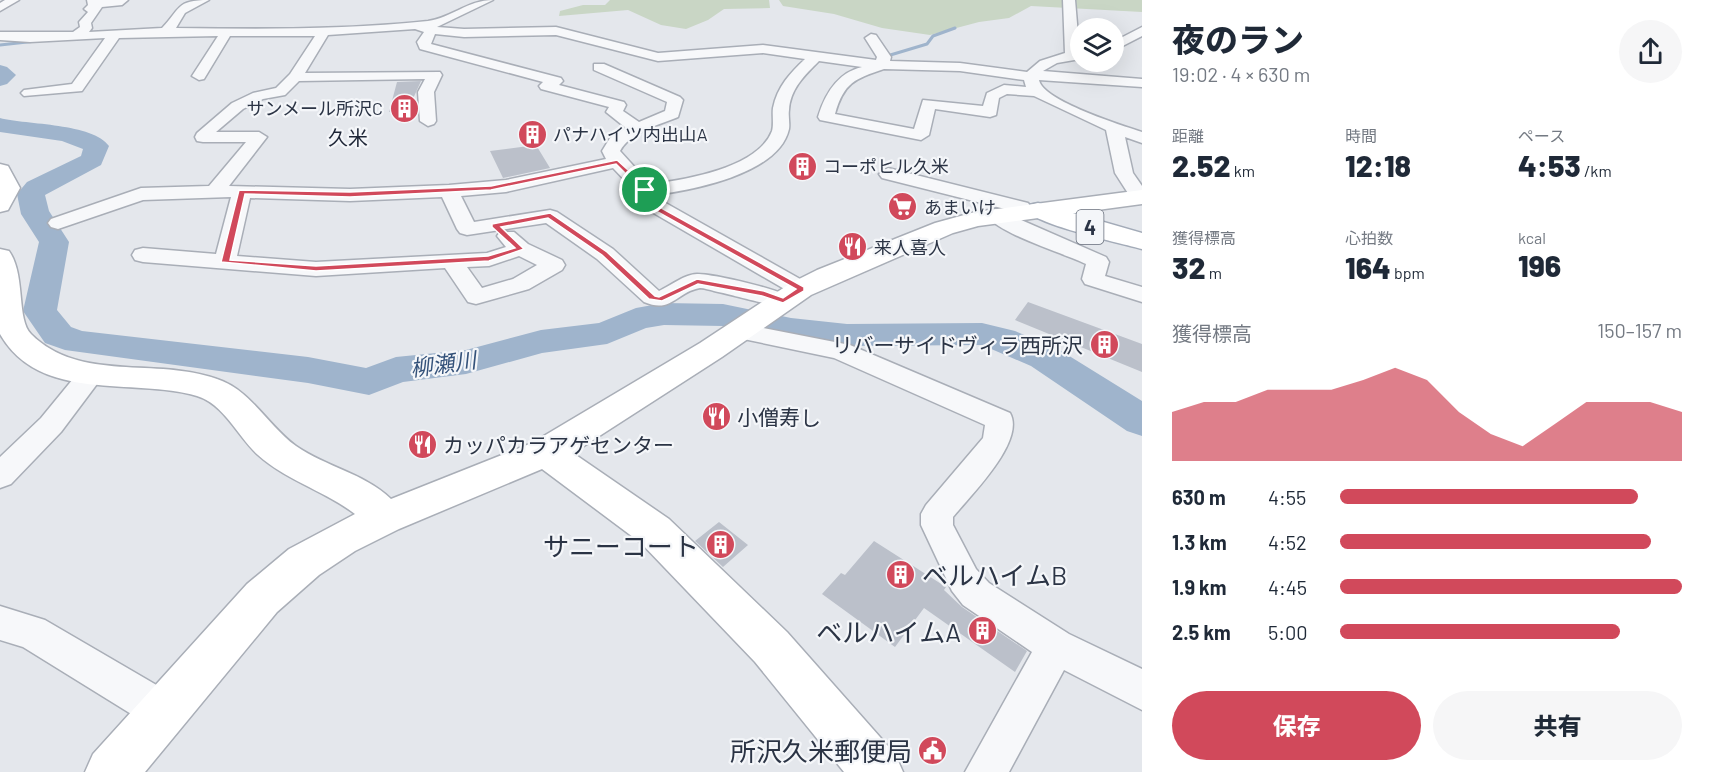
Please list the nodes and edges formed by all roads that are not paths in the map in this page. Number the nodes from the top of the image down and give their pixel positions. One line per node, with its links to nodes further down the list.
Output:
1 (122, 0): 5 (street)
2 (203, 0): 8 (street)
3 (488, 0): 6 (street)
4 (1069, 0): 16 (street)
5 (94, 2): 11 (street)
6 (425, 28): 9 (street); 17 (street); 29 (street)
7 (1142, 31): 15 (street)
8 (165, 32): 10 (street); 13 (street)
9 (324, 32): 10 (street); 23 (street)
10 (226, 33): 22 (street)
11 (77, 35): 12 (street); 13 (street)
12 (0, 36)
13 (114, 36): 27 (street)
14 (871, 38): 20 (street)
15 (1124, 41)
16 (1070, 46)
17 (630, 48): 18 (street); 29 (street)
18 (816, 56): 20 (street); 35 (street)
19 (1070, 57): 24 (street)
20 (882, 65): 21 (street); 25 (street)
21 (902, 66): 24 (street); 25 (street)
22 (199, 75)
23 (295, 77): 28 (street); 36 (street)
24 (1033, 81): 25 (street); 26 (street); 30 (street)
25 (846, 82)
26 (1142, 83)
27 (29, 93)
28 (428, 121)
29 (637, 128): 32 (street)
30 (1114, 128): 31 (street); 39 (street)
31 (1142, 138)
32 (617, 162): 35 (street); 38 (street)
33 (0, 171): 40 (street)
34 (888, 174): 41 (street)
35 (645, 190): 53 (street)
36 (215, 191): 37 (street); 43 (street)
37 (242, 191): 38 (street); 51 (street)
38 (449, 191): 44 (street)
39 (1141, 197): 41 (street)
40 (0, 205)
41 (1038, 210): 42 (street); 45 (street, 4); 46 (street, 4)
42 (996, 215): 52 (street); 53 (street)
43 (58, 223)
44 (495, 225): 47 (street); 53 (street)
45 (1142, 234)
46 (1142, 241)
47 (520, 249): 50 (street); 50 (street)
48 (143, 255): 51 (street)
49 (0, 257): 54 (street)
50 (451, 260): 51 (street)
51 (225, 262)
52 (1142, 295)
53 (767, 312): 55 (street); 59 (street)
54 (91, 374): 56 (street); 57 (street)
55 (545, 453): 57 (street); 63 (street)
56 (0, 476)
57 (385, 518): 61 (street)
58 (0, 623): 61 (street)
59 (1056, 647): 60 (street); 64 (street)
60 (1142, 690)
61 (163, 711): 62 (street)
62 (111, 772)
63 (877, 772)
64 (986, 772)

